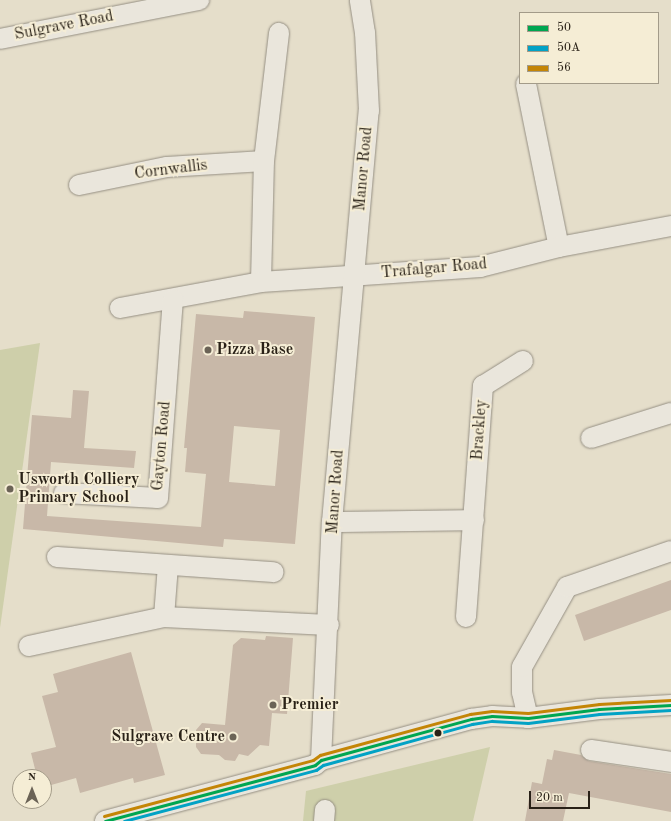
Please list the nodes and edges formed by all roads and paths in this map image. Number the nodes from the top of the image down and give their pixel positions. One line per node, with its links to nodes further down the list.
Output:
1 (199, 0): 4 (street, Sulgrave Road)
2 (360, 0): 10 (street, Manor Road)
3 (279, 32): 6 (street)
4 (0, 39)
5 (526, 84): 9 (street)
6 (264, 162): 7 (street, Cornwallis); 11 (street)
7 (79, 185)
8 (671, 226): 9 (street, Trafalgar Road)
9 (559, 246): 10 (street, Trafalgar Road)
10 (354, 276): 11 (street); 19 (street, Manor Road)
11 (261, 282): 12 (street)
12 (173, 300): 13 (street); 17 (street, Gayton Road)
13 (120, 308)
14 (523, 361): 18 (street, Brackley)
15 (671, 413): 16 (street)
16 (591, 438)
17 (64, 493)
18 (474, 520): 19 (street); 25 (street, Brackley)
19 (332, 522): 26 (street, Manor Road)
20 (671, 551): 29 (street)
21 (57, 557): 22 (street)
22 (168, 565): 23 (street); 24 (street)
23 (273, 572)
24 (164, 617): 26 (street); 27 (street)
25 (466, 617)
26 (329, 625): 31 (street, Manor Road)
27 (28, 646)
28 (671, 705): 29 (street)
29 (528, 718): 31 (street)
30 (591, 750): 32 (street)
31 (321, 760): 33 (street)
32 (671, 762)
33 (106, 821)

